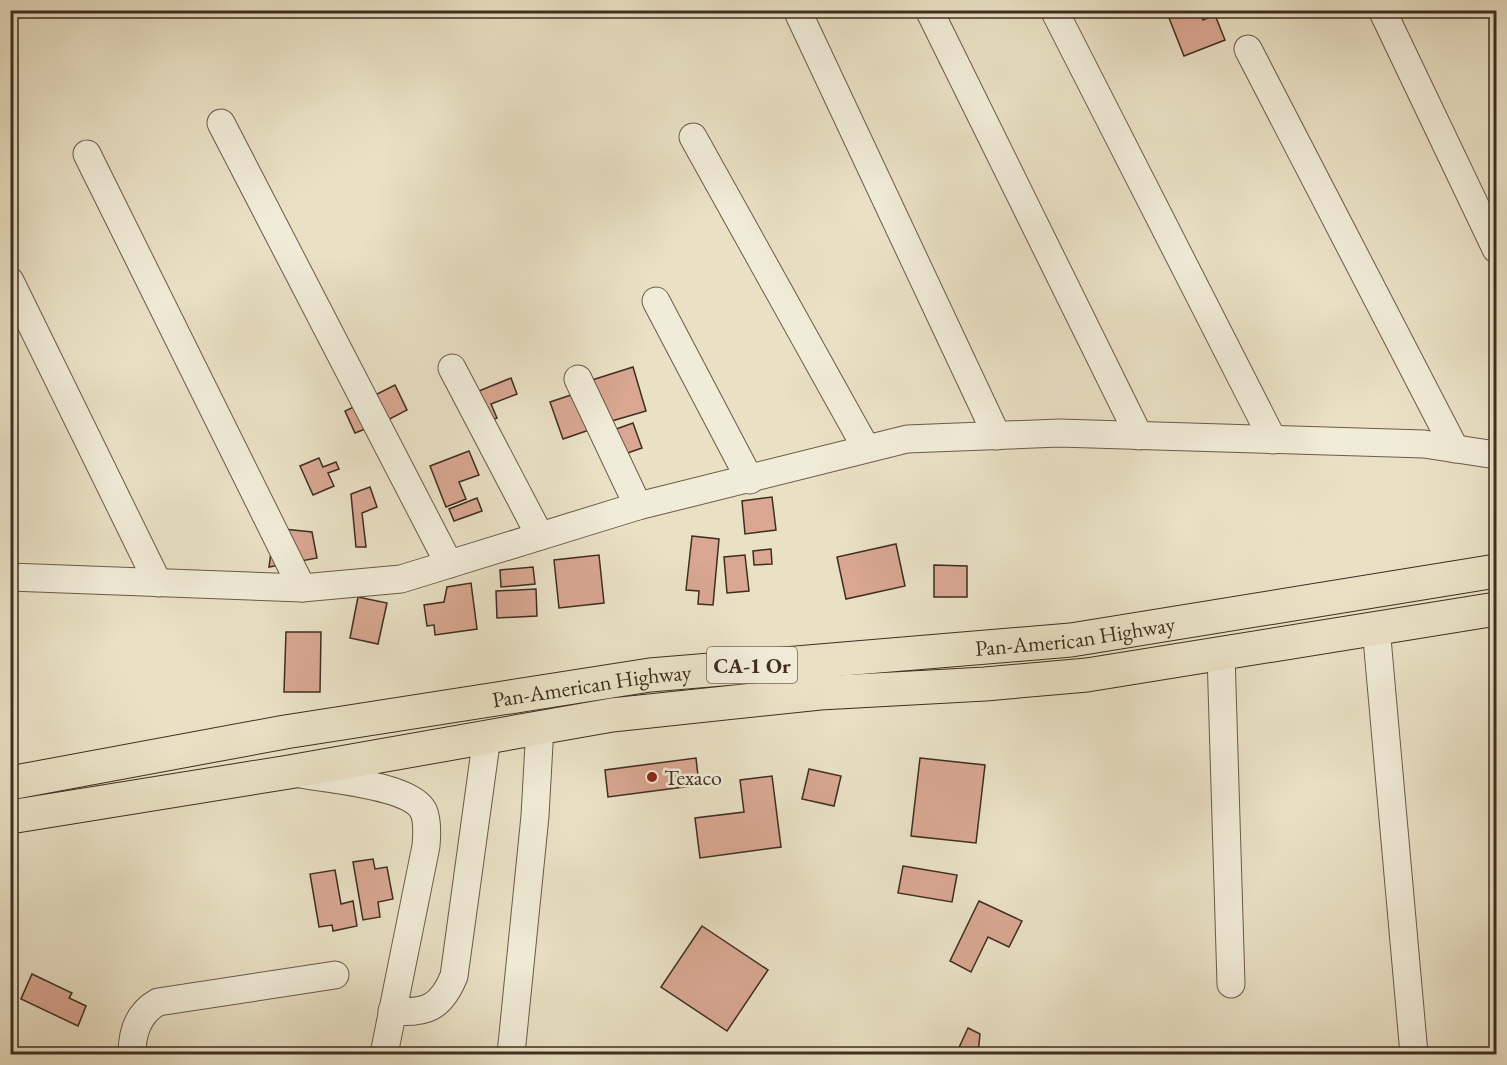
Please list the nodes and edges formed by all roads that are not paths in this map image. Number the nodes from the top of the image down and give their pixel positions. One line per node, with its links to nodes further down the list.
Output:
1 (797, 10): 14 (street)
2 (928, 10): 15 (street)
3 (1054, 10): 16 (street)
4 (1382, 10): 9 (street)
5 (1248, 49): 18 (street)
6 (221, 123): 23 (street)
7 (693, 137): 17 (street)
8 (87, 154): 27 (street)
9 (1497, 249)
10 (10, 281): 26 (street)
11 (656, 301): 20 (street)
12 (452, 368): 22 (street)
13 (578, 379): 21 (street)
14 (997, 436): 15 (street); 17 (street)
15 (1139, 436): 16 (street)
16 (1273, 440): 18 (street)
17 (866, 448): 20 (street)
18 (1455, 449): 19 (street)
19 (1497, 455)
20 (750, 480): 21 (street)
21 (638, 506): 22 (street)
22 (540, 536): 23 (street)
23 (449, 564): 27 (street)
24 (1497, 571): 34 (highway, Pan-American Highway / CA-1 Or)
25 (10, 577): 26 (street)
26 (158, 583): 27 (street)
27 (302, 588)
28 (1497, 609): 29 (highway, Pan-American Highway / CA-1 Or)
29 (1376, 627): 30 (highway, Pan-American Highway / CA-1 Or); 42 (street)
30 (1221, 654): 31 (highway, Pan-American Highway / CA-1 Or); 37 (street)
31 (540, 726): 32 (highway, Pan-American Highway / CA-1 Or); 41 (street)
32 (487, 736): 33 (highway, Pan-American Highway / CA-1 Or); 38 (street)
33 (289, 772): 35 (highway, Pan-American Highway / CA-1 Or); 38 (street)
34 (10, 783)
35 (10, 817)
36 (335, 975): 39 (street)
37 (1231, 984)
38 (393, 1011): 40 (street)
39 (132, 1054)
40 (384, 1054)
41 (511, 1054)
42 (1414, 1054)

